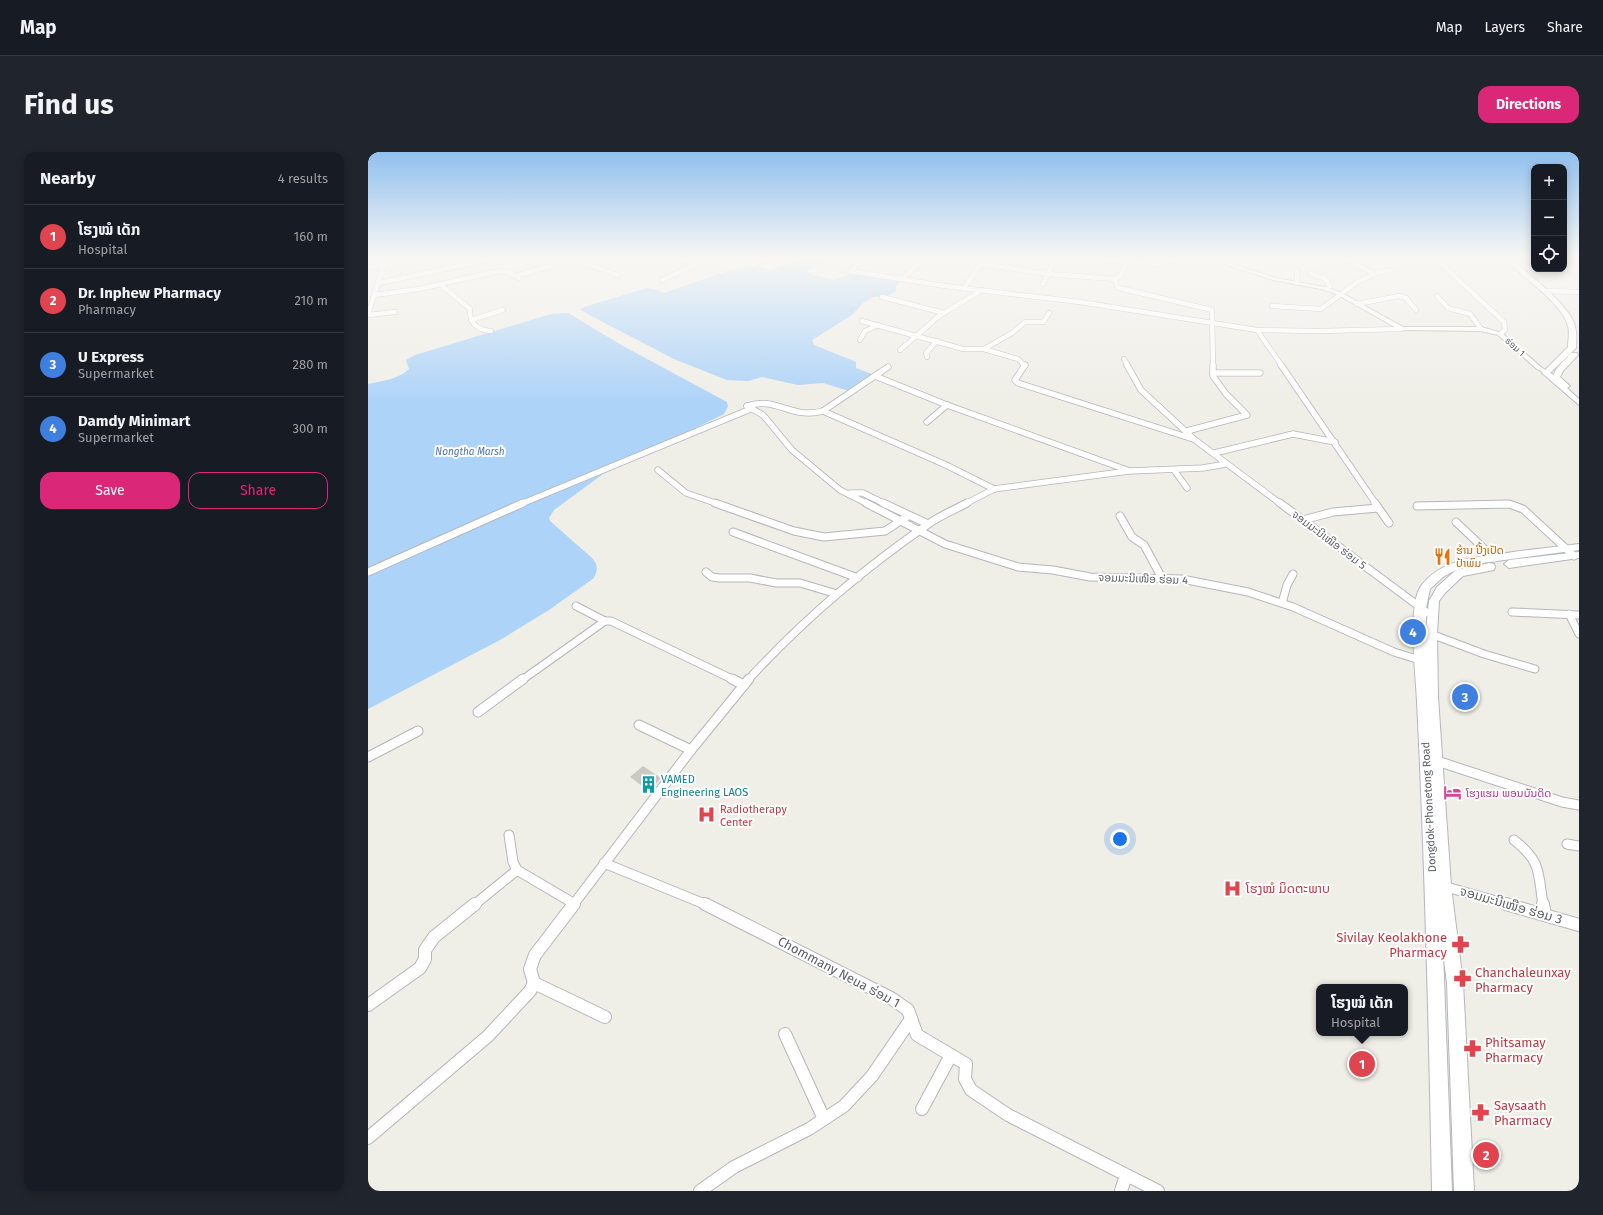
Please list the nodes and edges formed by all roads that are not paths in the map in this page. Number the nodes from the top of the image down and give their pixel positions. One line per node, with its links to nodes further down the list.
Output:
1 (466, 305): 19 (street)
2 (913, 305): 16 (street)
3 (953, 305): 16 (street)
4 (1097, 305): 21 (street)
5 (1195, 305): 21 (street)
6 (1328, 305): 12 (street)
7 (1360, 305): 24 (street)
8 (1412, 305): 14 (street)
9 (1446, 305): 25 (street)
10 (1486, 305): 29 (street)
11 (1559, 305): 23 (main road)
12 (1272, 306)
13 (503, 310): 19 (street)
14 (1416, 310)
15 (395, 312): 18 (street)
16 (944, 313): 28 (street)
17 (1049, 313): 32 (street)
18 (368, 315)
19 (470, 320): 27 (street)
20 (862, 321): 22 (street)
21 (1211, 322): 26 (street); 40 (street)
22 (878, 325): 28 (street); 30 (street)
23 (1577, 326): 38 (main road)
24 (1402, 329): 25 (street, ຮ່ອມ 1); 26 (street)
25 (1481, 329): 29 (street, ຮ່ອມ 1)
26 (1257, 330): 51 (street)
27 (491, 331)
28 (915, 334): 31 (street); 33 (street)
29 (1500, 334): 38 (street, ຮ່ອມ 1)
30 (860, 340)
31 (937, 341): 32 (street); 35 (street)
32 (984, 349): 50 (street)
33 (900, 350)
34 (1579, 351): 42 (main road)
35 (927, 358)
36 (1124, 359): 49 (street)
37 (888, 367): 41 (street)
38 (1547, 371): 42 (street, ຮ່ອມ 1); 44 (main road)
39 (1260, 372): 40 (street)
40 (1213, 373): 49 (street)
41 (875, 376): 45 (street); 47 (street)
42 (1557, 376): 43 (main road)
43 (1579, 397)
44 (1579, 403)
45 (947, 405): 48 (street); 56 (street)
46 (753, 408): 47 (street); 59 (street, ຈອມມະນີເໜືອ ຮ່ອມ 4); 73 (street)
47 (823, 411): 58 (street)
48 (927, 422)
49 (1187, 431): 50 (street)
50 (1194, 440): 52 (street, ຈອມມະນີເໜືອ ຮ່ອມ 5)
51 (1335, 442): 52 (street); 61 (street)
52 (1214, 453): 53 (street, ຈອມມະນີເໜືອ ຮ່ອມ 5)
53 (1226, 464): 55 (street); 64 (street, ຈອມມະນີເໜືອ ຮ່ອມ 5)
54 (658, 470): 65 (street)
55 (1174, 470): 56 (street); 57 (street)
56 (1128, 471): 58 (street)
57 (1187, 488)
58 (994, 489): 68 (street)
59 (848, 493): 62 (street); 65 (street, ຈອມມະນີເໜືອ ຮ່ອມ 4)
60 (1417, 506): 71 (street)
61 (1378, 508): 64 (street); 67 (street)
62 (908, 516): 65 (street); 68 (street)
63 (1120, 516): 77 (street)
64 (1303, 520): 81 (street, ຈອມມະນີເໜືອ ຮ່ອມ 5)
65 (900, 521): 69 (street, ຈອມມະນີເໜືອ ຮ່ອມ 4)
66 (1456, 522): 72 (street)
67 (1389, 523)
68 (928, 524): 69 (street)
69 (919, 530): 76 (street); 77 (street, ຈອມມະນີເໜືອ ຮ່ອມ 4)
70 (733, 532): 76 (street)
71 (1574, 552): 72 (main road, Dongdok-Phonetong Road); 85 (main road, Dongdok-Phonetong Road)
72 (1494, 558): 81 (main road, Dongdok-Phonetong Road)
73 (368, 572)
74 (706, 572): 78 (street)
75 (1293, 574): 79 (street)
76 (858, 578): 78 (street)
77 (1162, 578): 79 (street, ຈອມມະນີເໜືອ ຮ່ອມ 4)
78 (837, 594): 91 (street)
79 (1282, 603): 89 (street, ຈອມມະນີເໜືອ ຮ່ອມ 4)
80 (576, 606): 86 (street)
81 (1420, 608): 85 (street, ຈອມມະນີເໜືອ ຮ່ອມ 5); 89 (main road, Dongdok-Phonetong Road)
82 (1512, 612): 83 (street)
83 (1569, 614): 84 (street); 88 (street)
84 (1579, 615)
85 (1432, 616): 87 (main road, Dongdok-Phonetong Road)
86 (605, 621): 91 (street); 92 (street)
87 (1431, 634): 89 (main road, Dongdok-Phonetong Road); 90 (street)
88 (1579, 634)
89 (1426, 661): 97 (main road, Dongdok-Phonetong Road); 122 (main road, Dongdok-Phonetong Road)
90 (1536, 669)
91 (744, 685): 95 (street)
92 (478, 712)
93 (639, 724): 95 (street)
94 (418, 731): 96 (street)
95 (691, 750): 103 (street)
96 (368, 757)
97 (1437, 761): 98 (street); 105 (main road, Dongdok-Phonetong Road)
98 (1579, 805)
99 (509, 835): 104 (street)
100 (1514, 840): 107 (street)
101 (1568, 844): 102 (street)
102 (1579, 846)
103 (604, 863): 106 (street); 112 (street, Chommany Neua ຮ່ອມ 1)
104 (517, 870): 106 (street); 110 (street)
105 (1444, 886): 107 (street, ຈອມມະນີເໜືອ ຮ່ອມ 3); 123 (main road, Dongdok-Phonetong Road)
106 (573, 903): 109 (street)
107 (1545, 915): 108 (street, ຈອມມະນີເໜືອ ຮ່ອມ 3)
108 (1579, 925)
109 (534, 983): 111 (street); 117 (street)
110 (368, 1005)
111 (605, 1017)
112 (911, 1019): 114 (street, Chommany Neua ຮ່ອມ 1); 116 (street)
113 (784, 1034): 116 (street)
114 (951, 1055): 115 (street); 118 (street, Chommany Neua ຮ່ອມ 1)
115 (922, 1109)
116 (824, 1119): 119 (street)
117 (368, 1138)
118 (1126, 1176): 120 (street); 121 (street, Chommany Neua ຮ່ອມ 1)
119 (700, 1191)
120 (1121, 1191)
121 (1158, 1191)
122 (1442, 1191)
123 (1464, 1191)

